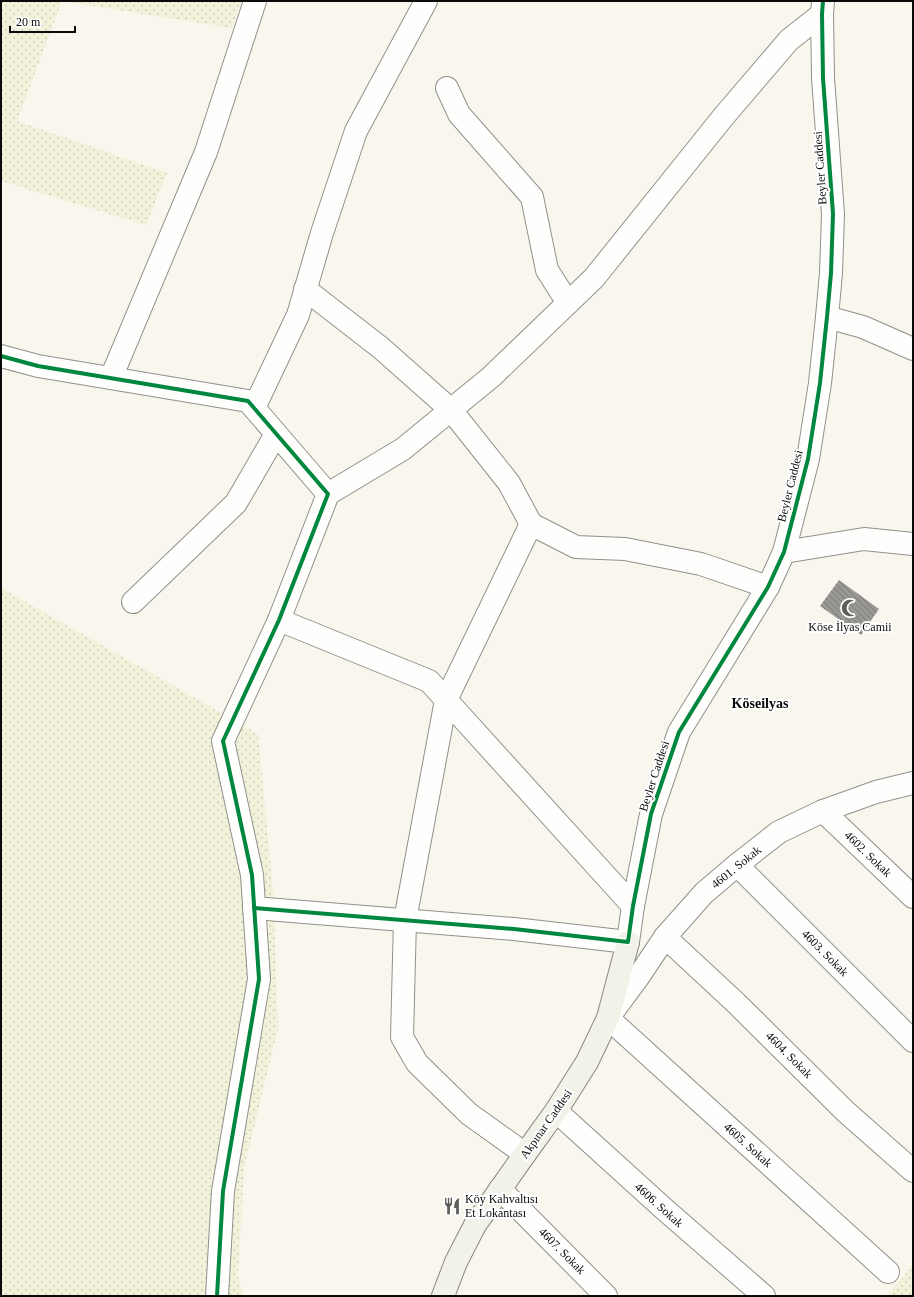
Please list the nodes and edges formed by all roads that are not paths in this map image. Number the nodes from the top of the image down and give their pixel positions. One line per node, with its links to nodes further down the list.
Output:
1 (255, 1): 10 (street)
2 (426, 1): 5 (street)
3 (823, 7): 6 (street); 7 (street, Beyler Caddesi)
4 (447, 88): 6 (street)
5 (306, 289): 11 (street); 12 (street)
6 (568, 303): 12 (street)
7 (827, 317): 8 (street); 17 (street, Beyler Caddesi)
8 (913, 349)
9 (1, 356): 10 (street)
10 (111, 378): 11 (street)
11 (254, 408): 13 (street)
12 (451, 410): 14 (street); 15 (street)
13 (276, 434): 14 (street); 19 (street)
14 (328, 494): 20 (street)
15 (531, 524): 18 (street); 21 (street)
16 (913, 544): 17 (street)
17 (784, 552): 18 (street, Beyler Caddesi)
18 (768, 587): 26 (street, Beyler Caddesi)
19 (133, 602)
20 (279, 620): 21 (street); 27 (street)
21 (446, 700): 26 (street); 28 (street)
22 (913, 783): 23 (street, 4601. Sokak)
23 (824, 811): 24 (street, 4601. Sokak); 25 (street, 4602. Sokak)
24 (737, 865): 29 (street, 4601. Sokak); 32 (street, 4603. Sokak)
25 (913, 897)
26 (633, 906): 30 (street, Beyler Caddesi)
27 (254, 908): 28 (street); 38 (street)
28 (405, 920): 30 (street); 34 (street)
29 (665, 937): 31 (street, 4601. Sokak); 35 (street, 4604. Sokak)
30 (628, 942): 31 (main road, Akpınar Caddesi)
31 (608, 1018): 33 (main road, Akpınar Caddesi); 37 (street, 4605. Sokak)
32 (913, 1041)
33 (556, 1111): 34 (main road, Akpınar Caddesi); 41 (street, 4606. Sokak)
34 (525, 1154): 36 (main road, Akpınar Caddesi)
35 (913, 1171)
36 (500, 1189): 39 (main road, Akpınar Caddesi); 40 (street, 4607. Sokak)
37 (888, 1272)
38 (217, 1296)
39 (442, 1296)
40 (606, 1296)
41 (764, 1296)

